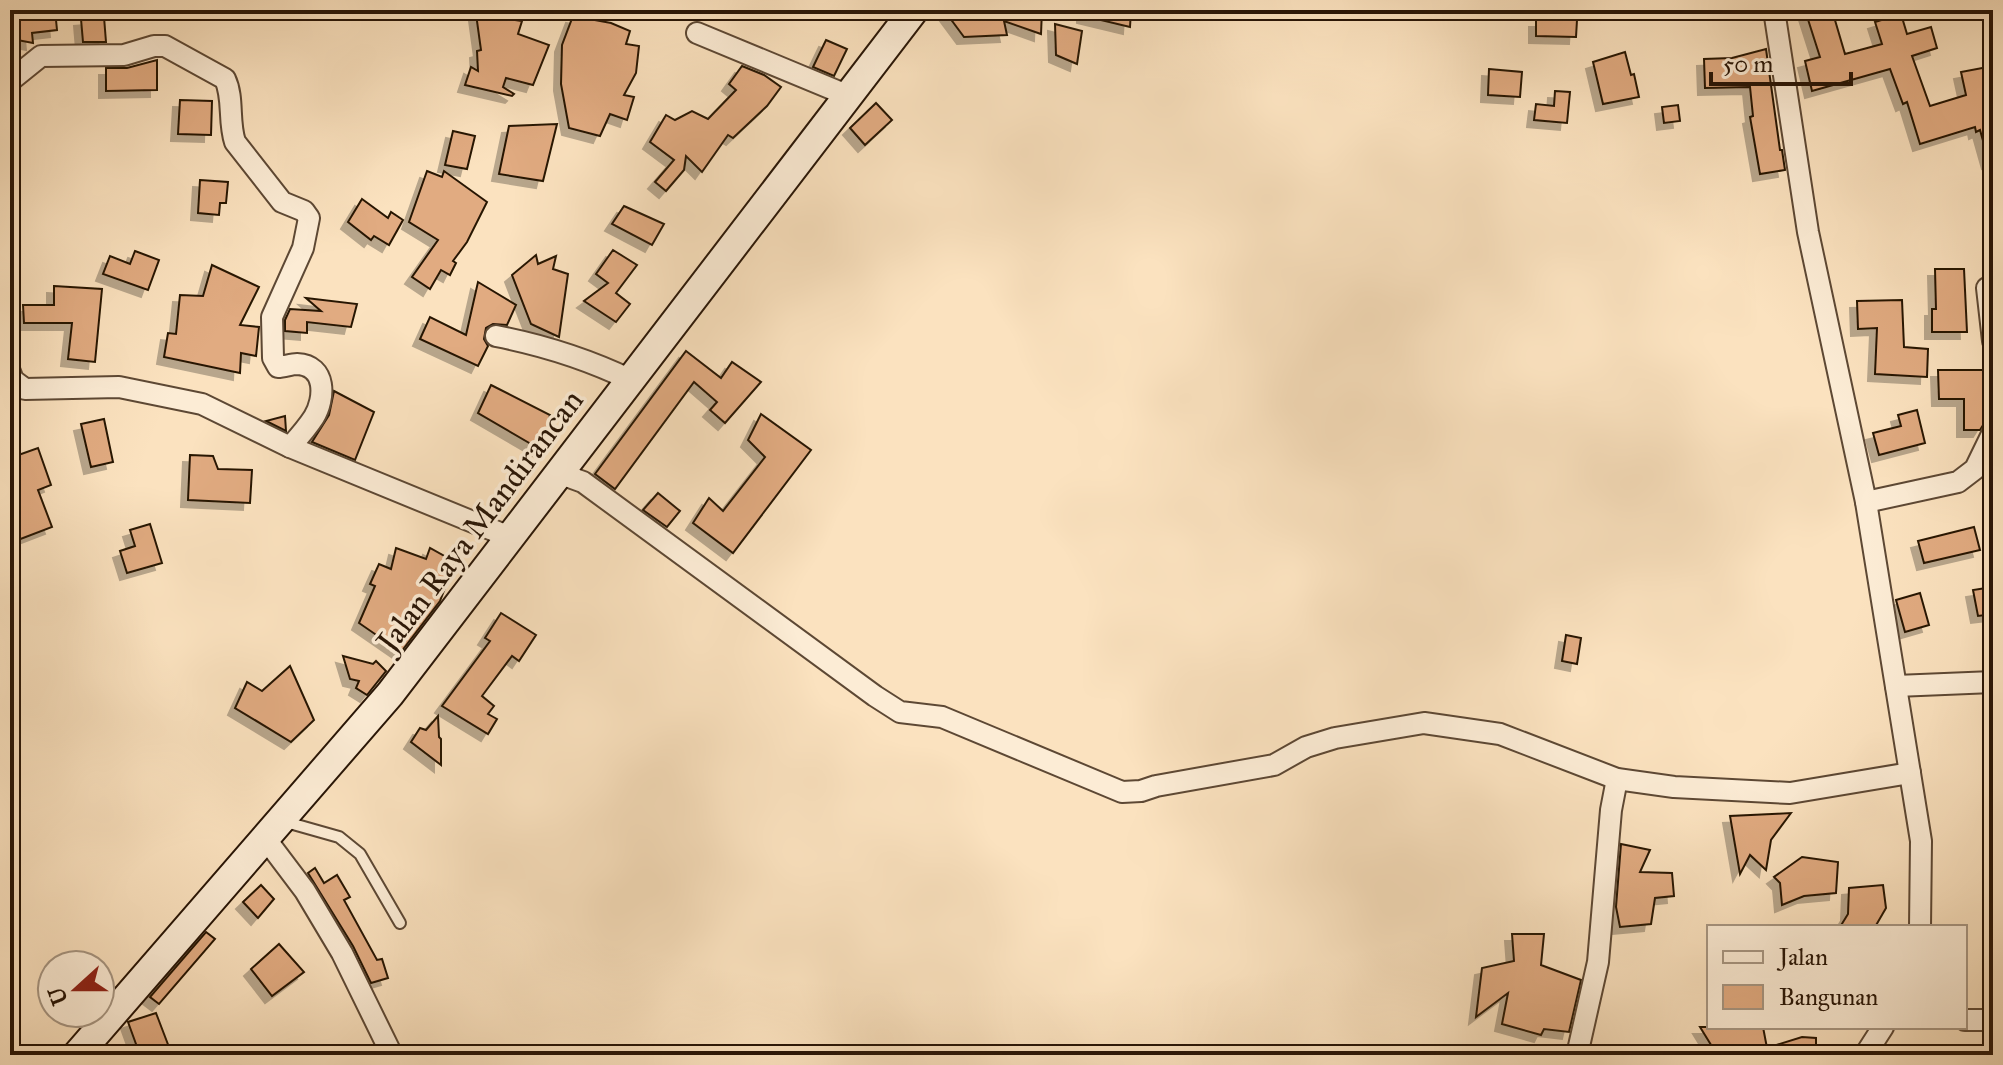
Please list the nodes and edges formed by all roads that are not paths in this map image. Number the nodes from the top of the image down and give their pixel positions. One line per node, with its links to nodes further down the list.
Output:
1 (914, 10): 5 (street, Jalan Raya Mandirancan)
2 (1774, 10): 14 (street)
3 (697, 33): 5 (street)
4 (10, 81): 12 (street)
5 (849, 96): 10 (street, Jalan Raya Mandirancan)
6 (1987, 288): 8 (street)
7 (496, 336): 10 (street)
8 (1993, 341)
9 (10, 372): 12 (street)
10 (631, 380): 13 (street, Jalan Raya Mandirancan)
11 (1993, 432): 14 (street)
12 (290, 447): 15 (street)
13 (561, 474): 15 (street, Jalan Raya Mandirancan); 19 (street)
14 (1866, 502): 17 (street)
15 (512, 538): 20 (street, Jalan Raya Mandirancan)
16 (1993, 682): 17 (street)
17 (1896, 686): 18 (street)
18 (1910, 773): 19 (street); 22 (street)
19 (1617, 779): 28 (street)
20 (273, 829): 21 (lane); 26 (street, Jalan Raya Mandirancan); 27 (street)
21 (400, 923)
22 (1920, 925)
23 (1967, 1020): 24 (street)
24 (1993, 1020)
25 (1882, 1029): 29 (street)
26 (77, 1055)
27 (392, 1055)
28 (1577, 1055)
29 (1865, 1055)

